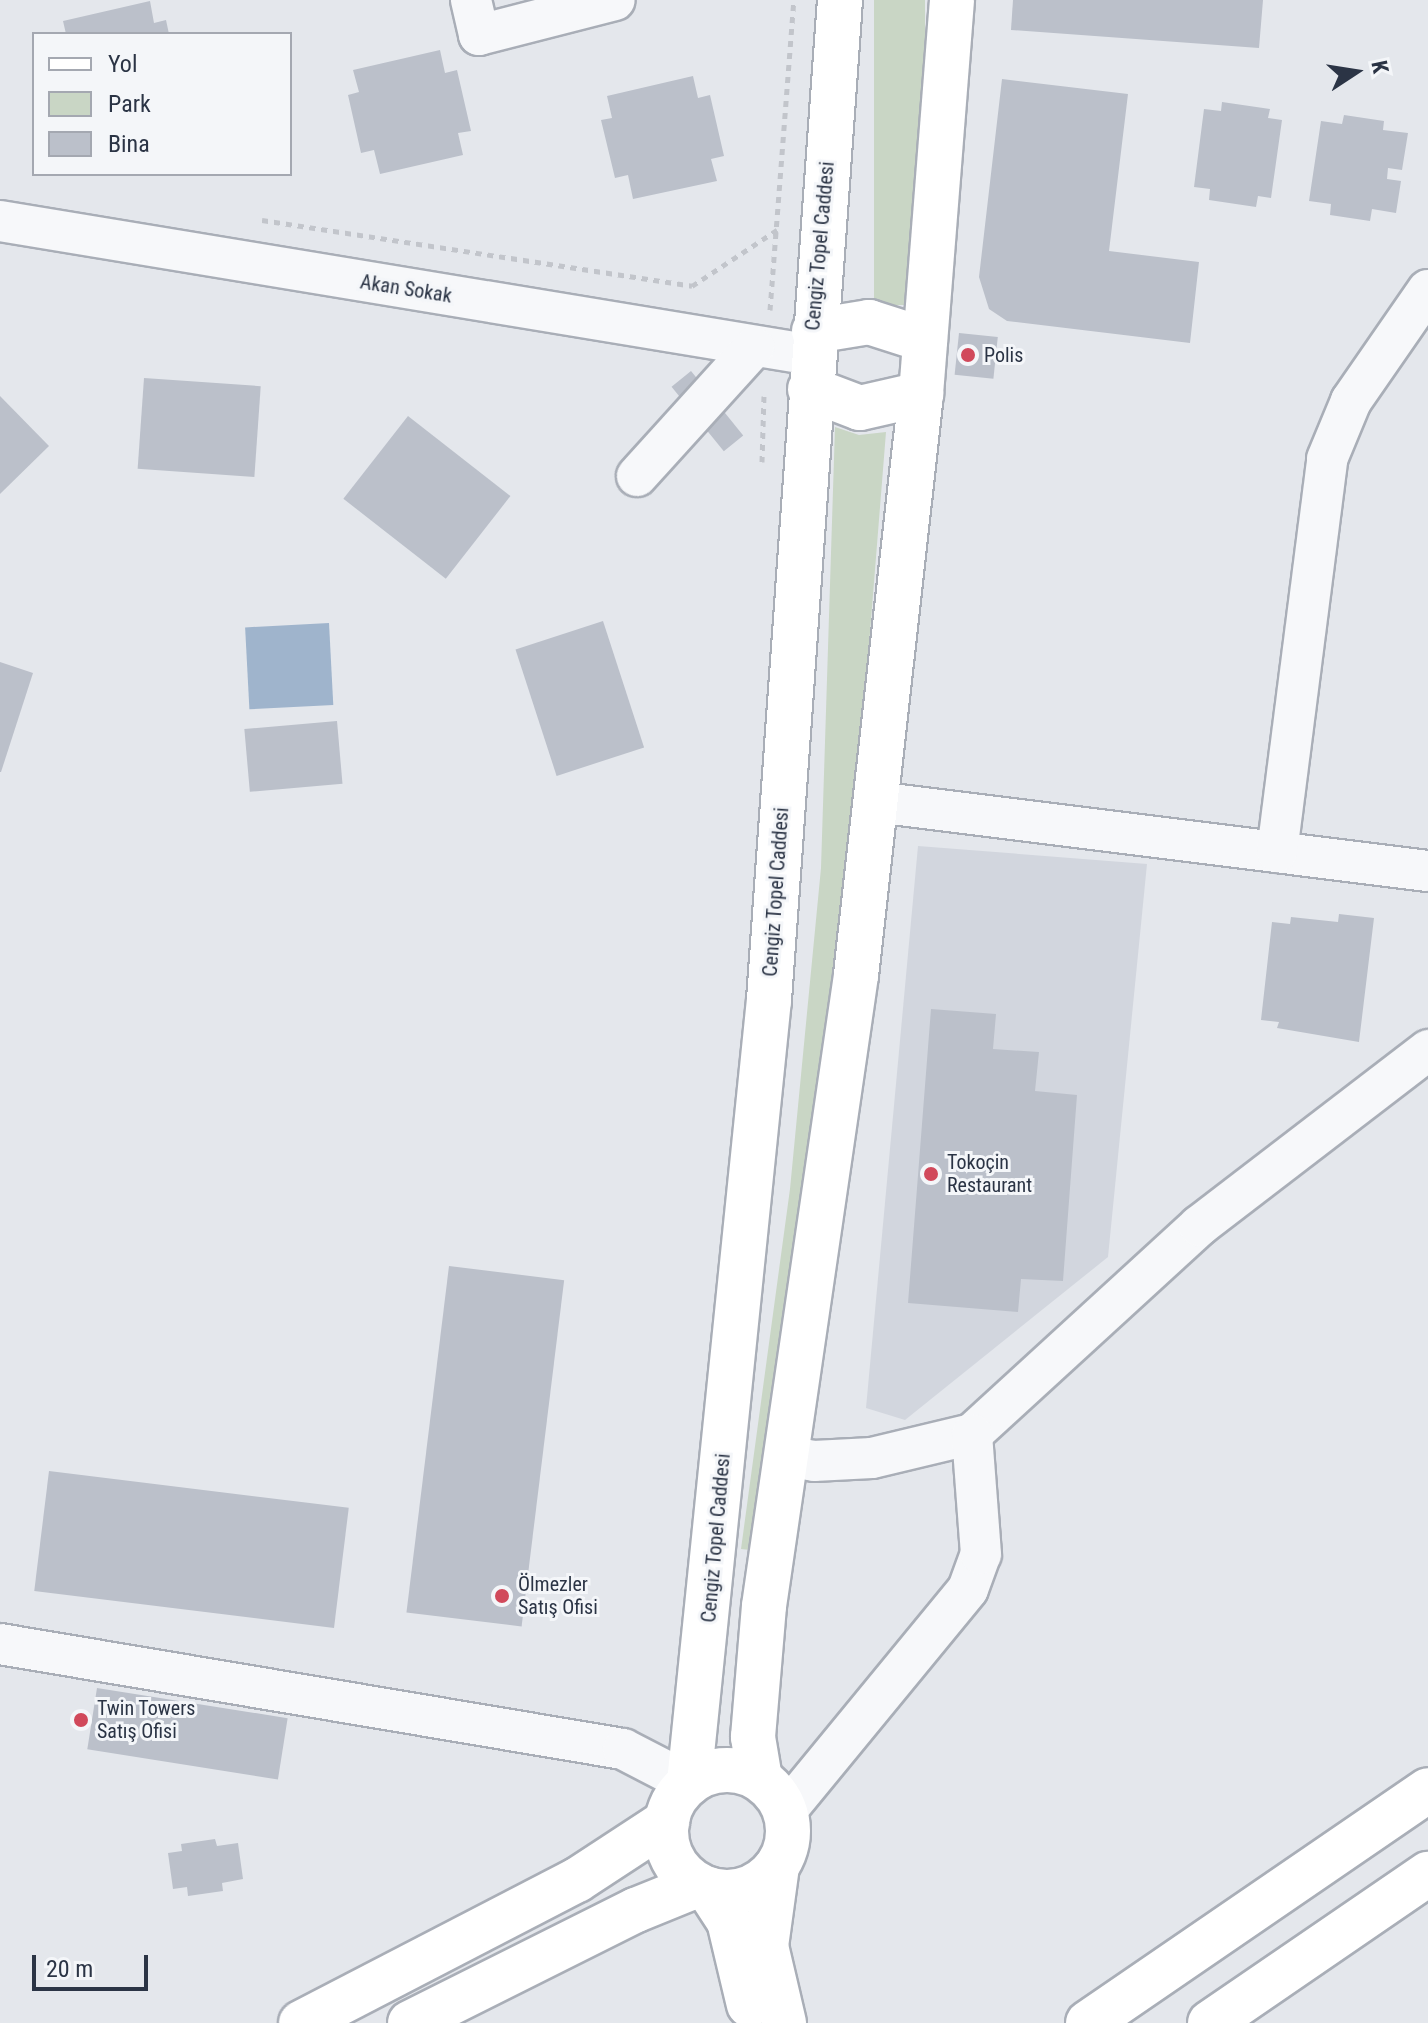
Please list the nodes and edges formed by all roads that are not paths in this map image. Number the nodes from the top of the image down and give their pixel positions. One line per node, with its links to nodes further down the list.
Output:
1 (471, 0): 2 (street)
2 (615, 0)
3 (840, 0): 9 (main road, Cengiz Topel Caddesi)
4 (952, 0): 7 (main road)
5 (0, 221): 8 (street, Akan Sokak)
6 (1428, 290): 13 (street)
7 (925, 340): 9 (main road); 10 (main road)
8 (754, 347): 9 (street, Akan Sokak); 11 (street)
9 (812, 359): 10 (main road); 19 (main road, Cengiz Topel Caddesi)
10 (921, 394): 12 (main road)
11 (637, 476)
12 (876, 802): 13 (street); 17 (main road)
13 (1277, 852): 14 (street)
14 (1428, 871)
15 (1428, 1050): 16 (street)
16 (972, 1434): 17 (street); 21 (street)
17 (786, 1456): 21 (main road)
18 (0, 1644): 19 (street)
19 (689, 1783): 21 (main road); 22 (main road)
20 (1428, 1790): 29 (main road)
21 (773, 1796): 23 (main road)
22 (667, 1821): 25 (main road); 27 (main road)
23 (777, 1866): 25 (main road); 26 (main road)
24 (1428, 1874): 30 (main road)
25 (703, 1887): 26 (main road); 28 (main road)
26 (764, 2006)
27 (301, 2023)
28 (410, 2023)
29 (1088, 2023)
30 (1210, 2023)

